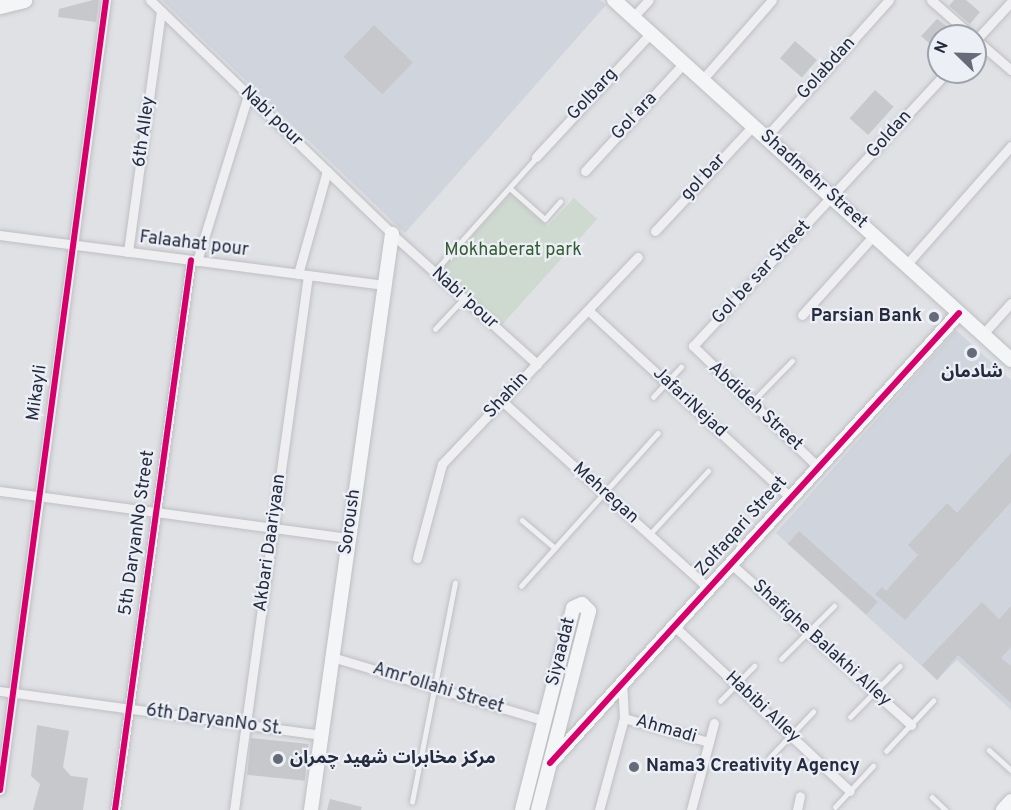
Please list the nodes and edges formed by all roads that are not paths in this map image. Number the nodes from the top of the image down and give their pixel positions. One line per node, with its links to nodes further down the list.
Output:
1 (24, 0): 10 (main road)
2 (106, 0): 35 (street, Mikayli)
3 (150, 0): 11 (street, Nabi pour)
4 (614, 0): 12 (main road, Shadmehr Street)
5 (649, 0): 12 (street)
6 (772, 0): 19 (street)
7 (889, 0): 23 (street, Golabdan)
8 (931, 0): 13 (street)
9 (1011, 2): 14 (street)
10 (0, 6)
11 (161, 11): 21 (street, Nabi pour); 36 (street, 6th Alley)
12 (633, 17): 15 (main road, Shadmehr Street)
13 (957, 24)
14 (987, 26)
15 (651, 33): 17 (main road, Shadmehr Street); 25 (street, Golbarg)
16 (987, 50): 18 (street)
17 (684, 63): 19 (main road, Shadmehr Street); 27 (street, Gol ara)
18 (1011, 70)
19 (702, 80): 22 (main road, Shadmehr Street)
20 (936, 84): 29 (street, Goldan)
21 (248, 95): 26 (street, Nabi pour); 38 (street, 5th DaryanNo Street)
22 (753, 126): 23 (main road, Shadmehr Street); 31 (street, gol bar)
23 (766, 137): 29 (main road, Shadmehr Street)
24 (1011, 146): 39 (street)
25 (535, 161): 28 (lane, Golbarg)
26 (327, 171): 32 (street, Nabi pour); 41 (street, Akbari Daariyaan)
27 (585, 171)
28 (511, 189): 30 (lane); 40 (lane, Golbarg)
29 (833, 198): 34 (main road, Shadmehr Street); 50 (street, Gol be sar Street)
30 (560, 202)
31 (655, 231)
32 (392, 234): 40 (street, Nabi 'pour); 42 (main road, Soroush)
33 (0, 235): 35 (street, Falaahat pour)
34 (874, 235): 39 (main road, Shadmehr Street); 47 (street)
35 (75, 245): 36 (street, Falaahat pour); 64 (street, Mikayli)
36 (128, 252): 38 (street, Falaahat pour)
37 (638, 257): 45 (street, Shahin)
38 (194, 261): 41 (street, Falaahat pour); 66 (street, 5th DaryanNo Street)
39 (906, 265): 46 (main road, Shadmehr Street)
40 (434, 272): 43 (street, Nabi 'pour)
41 (303, 275): 42 (street, Falaahat pour); 68 (street, Akbari Daariyaan)
42 (384, 285): 70 (main road, Soroush)
43 (464, 298): 48 (lane); 53 (street, Nabi 'pour)
44 (1011, 303): 49 (street)
45 (588, 310): 53 (street, Shahin); 55 (street, JafariNejad)
46 (959, 313): 49 (main road, Shadmehr Street); 60 (main road, Zolfaqari Street)
47 (802, 315)
48 (435, 330)
49 (983, 334): 51 (main road, Shadmehr Street)
50 (693, 348): 58 (street, Abdideh Street)
51 (1011, 360)
52 (792, 361): 58 (lane)
53 (537, 364): 57 (street, Shahin)
54 (681, 367): 55 (lane)
55 (666, 382): 56 (lane); 65 (street, JafariNejad)
56 (653, 397)
57 (502, 400): 63 (street, Mehregan); 72 (street, Shahin)
58 (751, 404): 60 (street, Abdideh Street)
59 (658, 433): 63 (lane)
60 (817, 466): 65 (main road, Zolfaqari Street)
61 (708, 471): 69 (lane)
62 (0, 491): 64 (street)
63 (604, 493): 69 (street, Mehregan); 71 (lane)
64 (39, 497): 66 (street); 89 (street, Mikayli)
65 (789, 497): 73 (main road, Zolfaqari Street)
66 (156, 512): 68 (street); 92 (street, 5th DaryanNo Street)
67 (522, 520): 71 (lane)
68 (273, 528): 70 (street); 98 (street, Akbari Daariyaan)
69 (649, 535): 76 (street, Mehregan)
70 (349, 538): 80 (main road, Soroush)
71 (555, 548): 75 (lane)
72 (417, 558)
73 (730, 563): 76 (main road, Zolfaqari Street); 79 (street, Shafighe Balakhi Alley)
74 (455, 583): 86 (lane)
75 (521, 586)
76 (708, 588): 78 (main road, Zolfaqari Street)
77 (834, 606): 79 (lane)
78 (674, 626): 84 (main road, Zolfaqari Street); 85 (street, Habibi Alley)
79 (808, 632): 81 (lane); 88 (street, Shafighe Balakhi Alley)
80 (332, 657): 86 (street, Amr'ollahi Street); 100 (main road, Soroush)
81 (781, 659)
82 (754, 666): 85 (lane)
83 (900, 666): 88 (lane)
84 (622, 683): 95 (street); 103 (main road, Zolfaqari Street)
85 (736, 684): 90 (lane); 101 (street, Habibi Alley)
86 (434, 688): 96 (street, Amr'ollahi Street); 114 (lane)
87 (0, 691): 89 (street, 6th DaryanNo St.)
88 (874, 692): 94 (lane); 99 (street, Shafighe Balakhi Alley)
89 (15, 693): 92 (street, 6th DaryanNo St.); 109 (street, Mikayli)
90 (720, 701)
91 (933, 702): 99 (lane)
92 (129, 709): 98 (street, 6th DaryanNo St.); 116 (street, 5th DaryanNo Street)
93 (813, 712): 101 (lane)
94 (850, 717)
95 (624, 718): 102 (street, Ahmadi); 121 (street)
96 (545, 722): 103 (main road, Siyaadat); 119 (main road, Siyaadat)
97 (714, 723): 102 (street, Ahmadi)
98 (246, 724): 100 (street, 6th DaryanNo St.); 117 (street, Akbari Daariyaan)
99 (911, 725): 105 (lane)
100 (321, 735): 118 (main road, Soroush)
101 (791, 735): 106 (lane); 110 (street, Habibi Alley)
102 (709, 742): 122 (street, Ahmadi)
103 (560, 744): 120 (main road, Zolfaqari Street)
104 (988, 750): 108 (lane)
105 (886, 751)
106 (769, 758)
107 (873, 766): 110 (lane)
108 (1011, 770)
109 (0, 790)
110 (850, 791): 115 (lane)
111 (800, 796): 123 (street)
112 (932, 797): 124 (lane)
113 (1011, 801): 125 (main road)
114 (412, 802)
115 (835, 807)
116 (115, 810)
117 (234, 810)
118 (310, 810)
119 (522, 810)
120 (538, 810)
121 (599, 810)
122 (691, 810)
123 (797, 810)
124 (946, 810)
125 (1003, 810)

